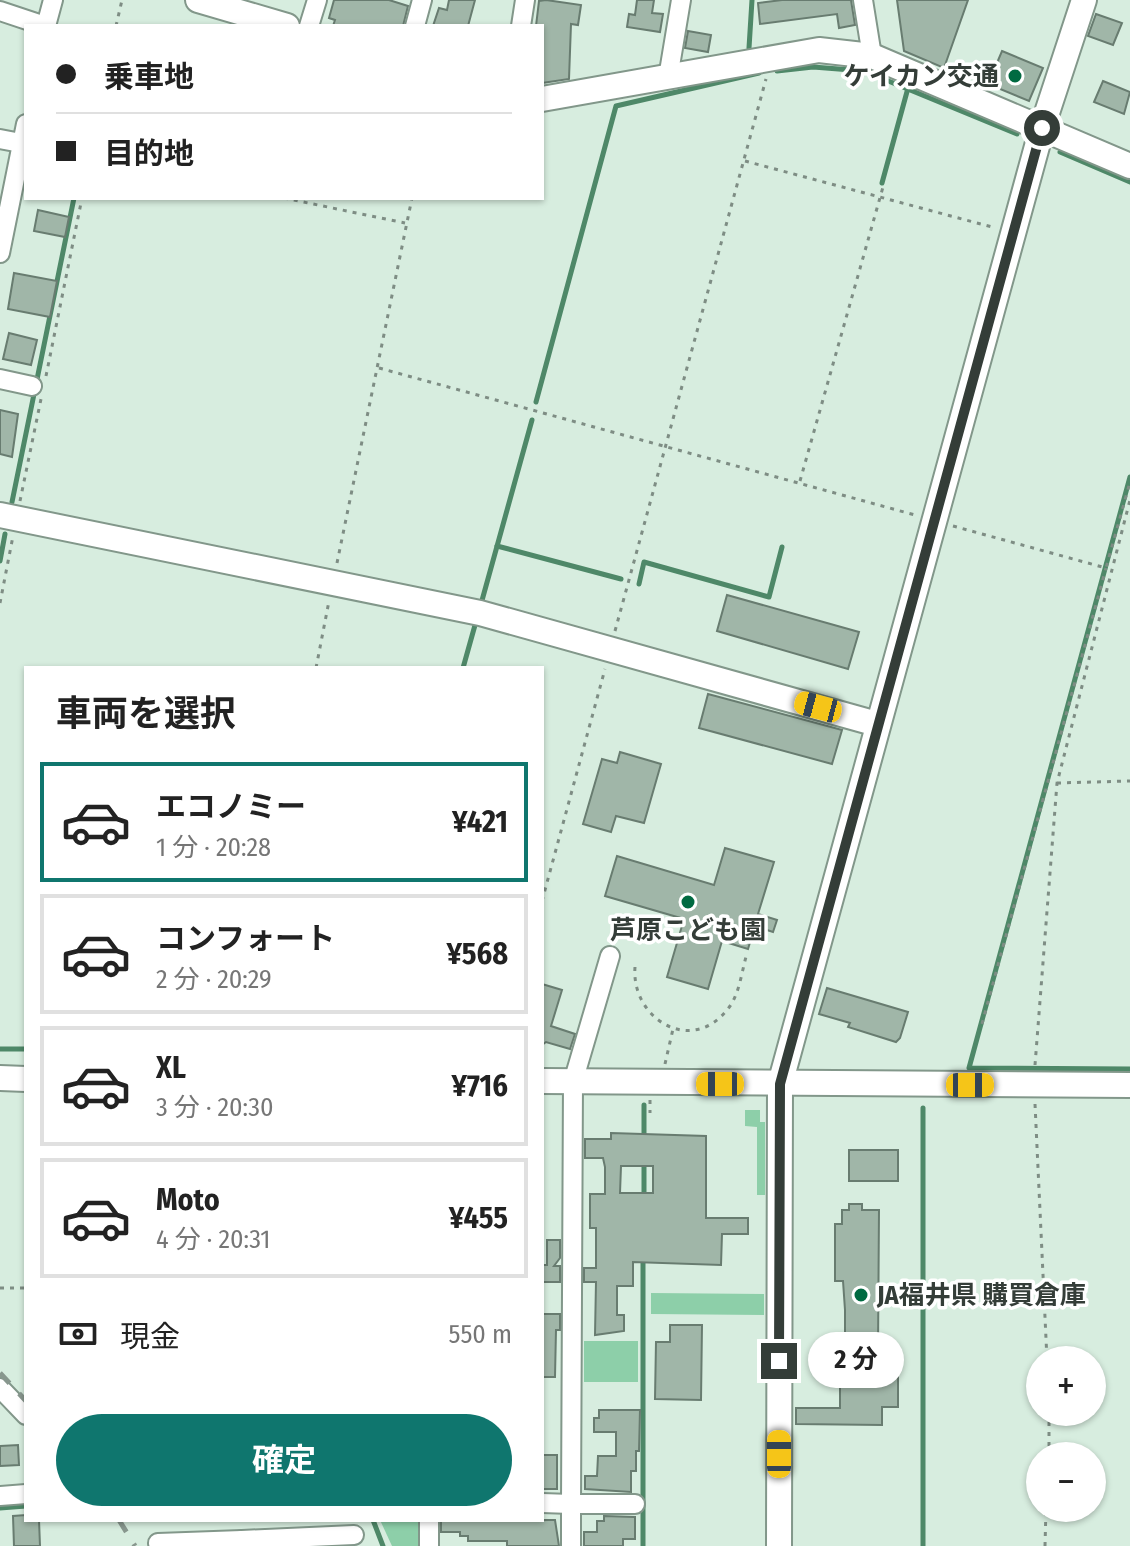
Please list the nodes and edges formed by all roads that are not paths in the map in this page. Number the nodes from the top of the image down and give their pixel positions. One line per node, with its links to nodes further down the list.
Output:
1 (53, 0): 11 (street)
2 (317, 0): 13 (street)
3 (422, 0): 14 (street)
4 (525, 0): 15 (street)
5 (681, 0): 17 (street)
6 (863, 0): 16 (street)
7 (1084, 0): 19 (street)
8 (209, 2): 12 (street)
9 (0, 11): 10 (street)
10 (40, 24)
11 (47, 24)
12 (280, 24)
13 (310, 24)
14 (416, 24)
15 (521, 24)
16 (872, 56): 17 (street); 19 (street)
17 (668, 78): 18 (street)
18 (544, 99)
19 (1042, 128): 22 (street); 27 (street)
20 (0, 139): 21 (street)
21 (24, 144): 23 (street)
22 (1130, 166)
23 (0, 253)
24 (0, 379): 25 (street)
25 (39, 388)
26 (8, 517): 27 (street)
27 (877, 724): 33 (street)
28 (610, 956): 32 (street)
29 (0, 1078): 30 (street)
30 (24, 1079)
31 (544, 1081): 32 (street)
32 (573, 1082): 33 (street); 40 (street)
33 (780, 1084): 34 (street); 48 (street)
34 (1130, 1085)
35 (0, 1388): 36 (street)
36 (24, 1413)
37 (24, 1494): 38 (street)
38 (0, 1496)
39 (544, 1503): 40 (street)
40 (571, 1504): 41 (street); 47 (street)
41 (635, 1504)
42 (429, 1522): 46 (street)
43 (355, 1534): 45 (street)
44 (158, 1543): 45 (street)
45 (243, 1543)
46 (429, 1546)
47 (571, 1546)
48 (779, 1546)

